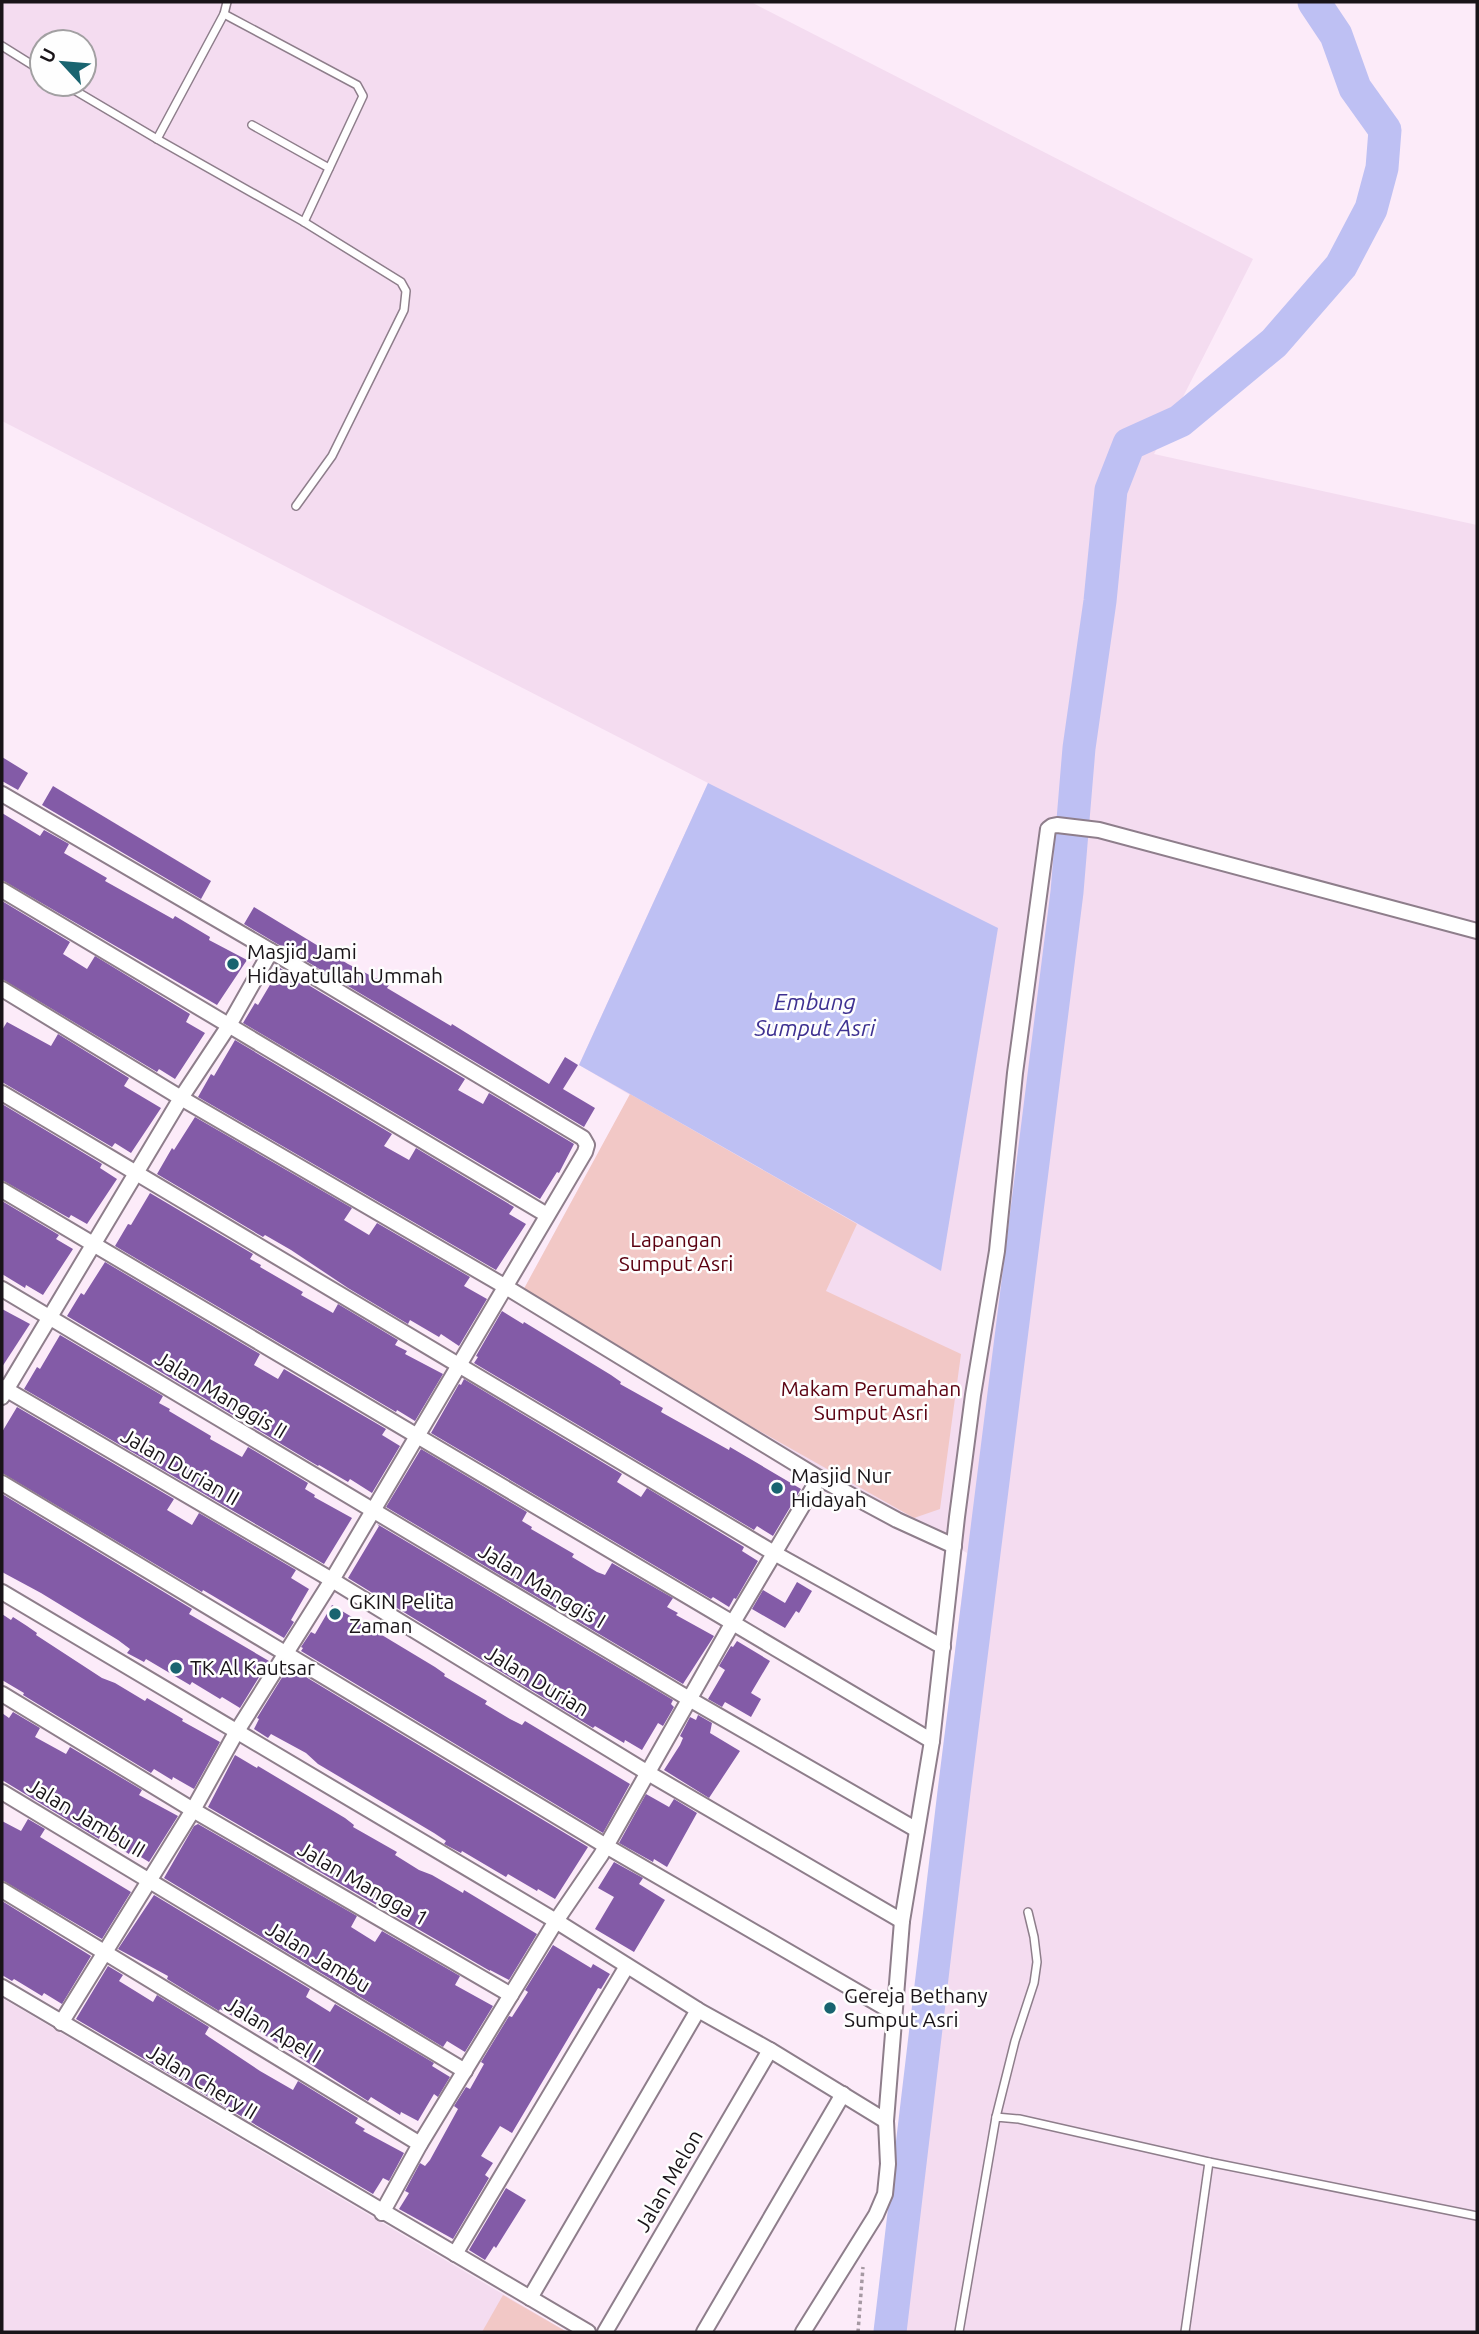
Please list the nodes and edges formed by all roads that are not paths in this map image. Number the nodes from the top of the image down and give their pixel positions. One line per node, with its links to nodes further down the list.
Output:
1 (227, 2): 2 (lane)
2 (224, 14): 7 (lane); 8 (lane)
3 (2, 46): 4 (lane)
4 (28, 62)
5 (88, 98): 7 (lane)
6 (252, 125): 8 (lane)
7 (157, 139): 9 (lane)
8 (329, 168): 9 (lane)
9 (304, 222): 10 (lane)
10 (296, 506)
11 (2, 794): 14 (street)
12 (2, 890): 16 (street)
13 (1477, 931): 32 (street)
14 (271, 951): 16 (street); 21 (street)
15 (2, 989): 18 (street)
16 (228, 1027): 18 (street); 21 (street)
17 (2, 1093): 19 (street)
18 (181, 1098): 19 (street); 23 (street)
19 (136, 1174): 22 (street); 26 (street)
20 (2, 1190): 22 (street)
21 (547, 1215): 23 (street)
22 (93, 1246): 25 (street); 28 (street)
23 (506, 1287): 26 (street); 29 (street)
24 (2, 1289): 25 (street, Jalan Manggis II)
25 (48, 1317): 27 (street); 31 (street, Jalan Manggis II)
26 (458, 1366): 28 (street); 33 (street)
27 (3, 1392): 34 (street, Jalan Durian II)
28 (416, 1437): 31 (street); 36 (street)
29 (818, 1478): 32 (street); 33 (street)
30 (2, 1483): 38 (street)
31 (372, 1509): 34 (street); 40 (street, Jalan Manggis I)
32 (954, 1546): 37 (street)
33 (774, 1553): 36 (street); 37 (street)
34 (332, 1580): 38 (street); 43 (street, Jalan Durian)
35 (2, 1592): 41 (street)
36 (732, 1624): 40 (street); 42 (street)
37 (943, 1647): 42 (street)
38 (285, 1654): 41 (street); 47 (street)
39 (2, 1694): 45 (street, Jalan Mangga 1)
40 (691, 1700): 43 (street); 46 (street, Jalan Manggis I)
41 (237, 1731): 45 (street); 51 (street)
42 (932, 1741): 46 (street)
43 (648, 1773): 47 (street); 52 (street, Jalan Durian)
44 (2, 1792): 48 (street, Jalan Jambu II)
45 (193, 1810): 48 (street); 56 (street, Jalan Mangga 1)
46 (916, 1830): 52 (street)
47 (606, 1846): 51 (street); 58 (street)
48 (149, 1880): 53 (street); 61 (street, Jalan Jambu)
49 (2, 1890): 53 (street, Jalan Apel I)
50 (1027, 1912): 63 (lane)
51 (556, 1921): 54 (street); 56 (street)
52 (902, 1921): 58 (street)
53 (105, 1952): 59 (street); 65 (street, Jalan Apel I)
54 (627, 1966): 57 (street); 69 (street)
55 (2, 1987): 59 (street, Jalan Chery II)
56 (512, 1995): 61 (street)
57 (698, 2010): 60 (street); 70 (street)
58 (894, 2012): 64 (street)
59 (61, 2023): 67 (street, Jalan Chery II)
60 (770, 2050): 62 (street); 72 (street, Jalan Melon)
61 (465, 2071): 65 (street)
62 (844, 2094): 64 (street); 73 (street)
63 (996, 2117): 66 (lane); 75 (lane)
64 (886, 2121): 74 (street)
65 (420, 2144): 67 (street)
66 (1209, 2162): 68 (lane); 76 (lane)
67 (382, 2213): 69 (street, Jalan Chery II)
68 (1477, 2216)
69 (455, 2254): 70 (street, Jalan Chery II)
70 (530, 2298): 71 (street, Jalan Chery II)
71 (588, 2332)
72 (605, 2332)
73 (704, 2332)
74 (803, 2332)
75 (958, 2332)
76 (1185, 2332)

